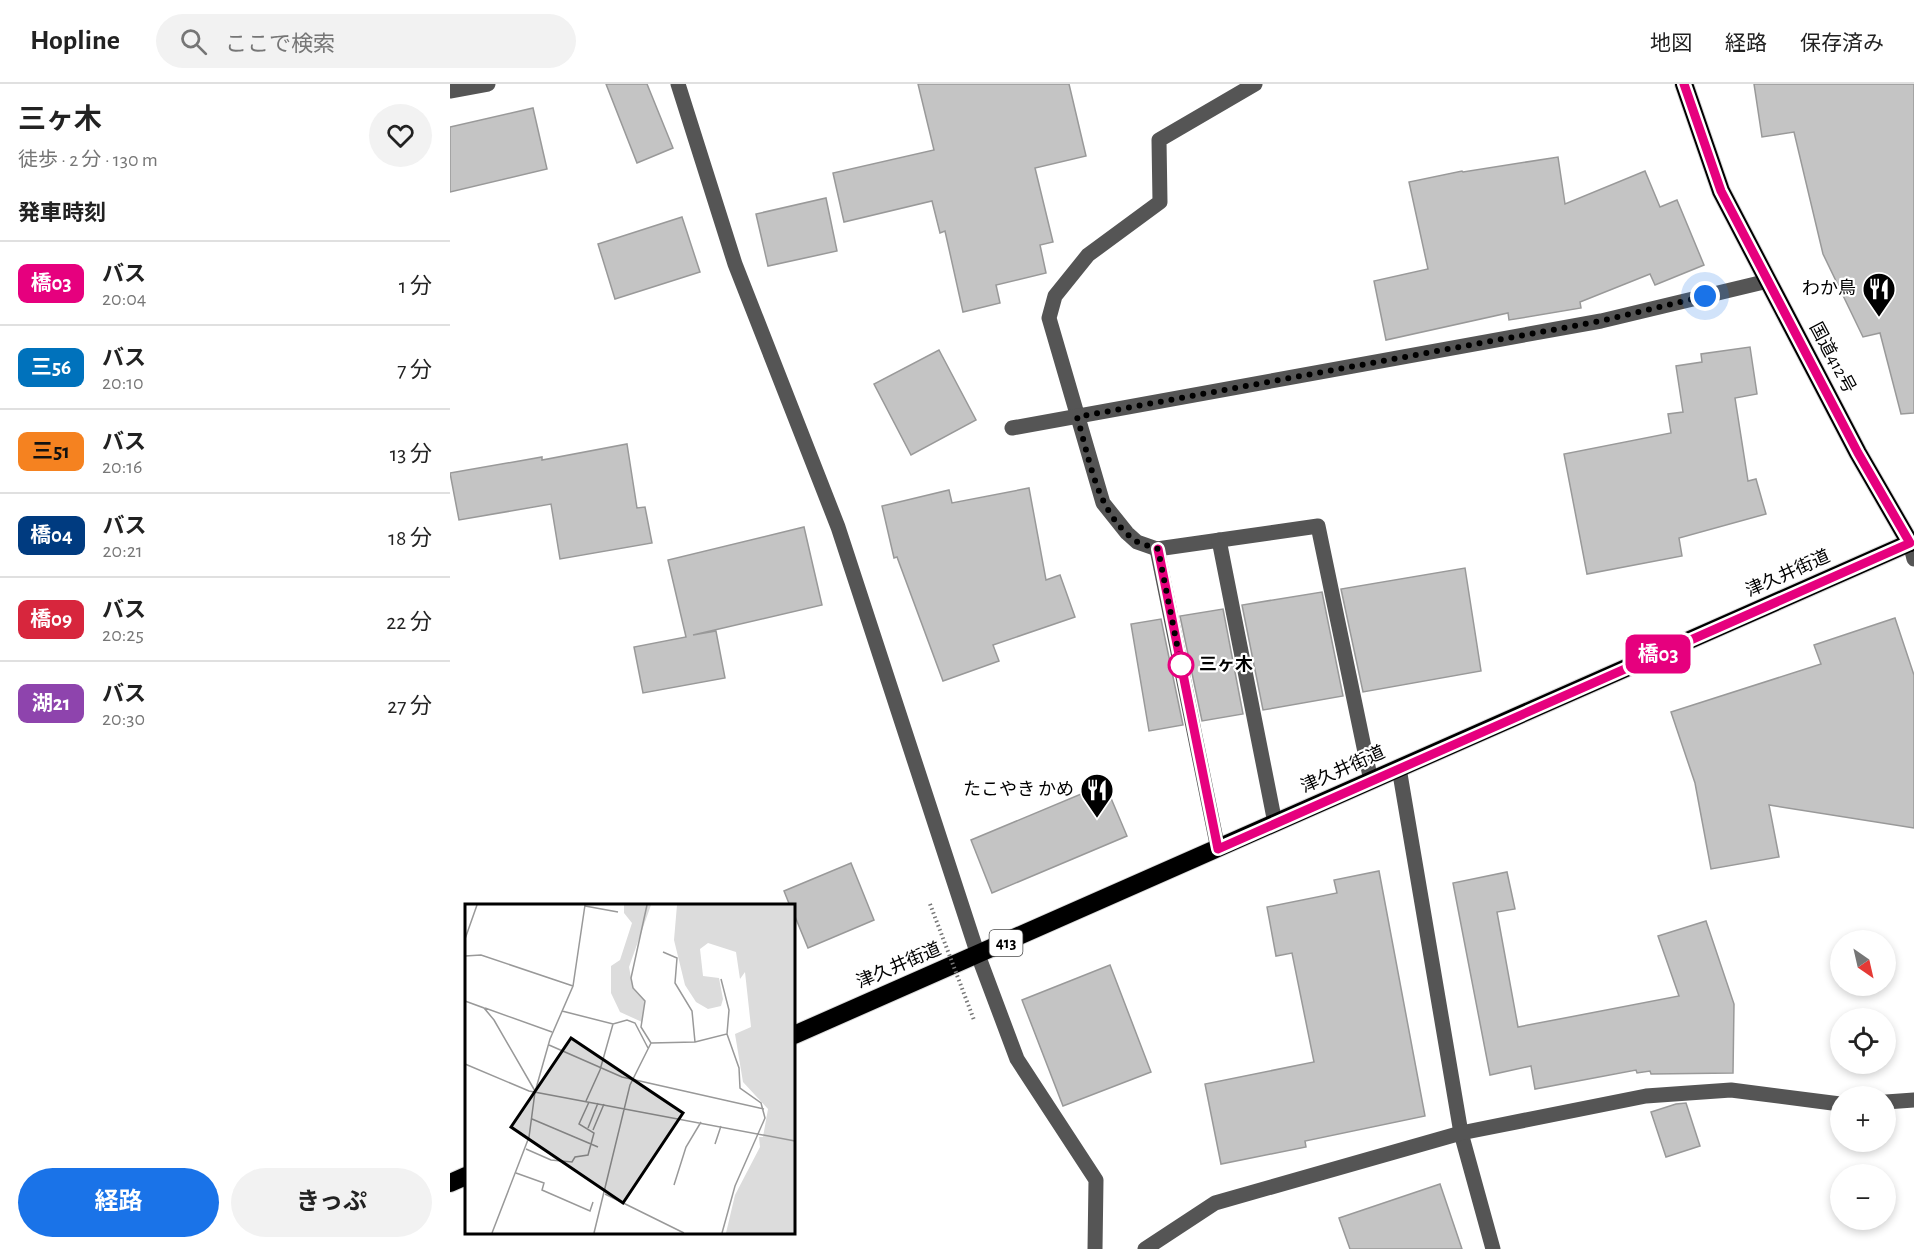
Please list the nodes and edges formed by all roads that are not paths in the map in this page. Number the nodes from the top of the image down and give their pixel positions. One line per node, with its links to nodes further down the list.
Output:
1 (488, 84): 5 (street)
2 (678, 84): 16 (street)
3 (1256, 84): 7 (street)
4 (1684, 84): 6 (highway, 国道412号)
5 (450, 91)
6 (1768, 281): 7 (street); 10 (highway, 国道412号)
7 (1077, 417): 8 (street); 11 (street)
8 (1012, 429)
9 (1219, 540): 11 (street); 13 (street); 14 (street)
10 (1913, 547): 12 (highway, 津久井街道 / 413)
11 (1158, 549): 15 (street)
12 (1400, 768): 13 (highway, 津久井街道 / 413); 21 (street)
13 (1371, 781): 14 (highway, 津久井街道 / 413)
14 (1275, 823): 15 (highway, 津久井街道 / 413)
15 (1218, 849): 16 (highway, 津久井街道 / 413)
16 (978, 955): 17 (highway, 津久井街道 / 413); 24 (street)
17 (795, 1035)
18 (1914, 1100): 19 (street)
19 (1896, 1101)
20 (1830, 1103): 21 (street)
21 (1461, 1133): 25 (street); 26 (street)
22 (465, 1176): 23 (highway)
23 (450, 1183)
24 (1095, 1249)
25 (1145, 1249)
26 (1493, 1249)

